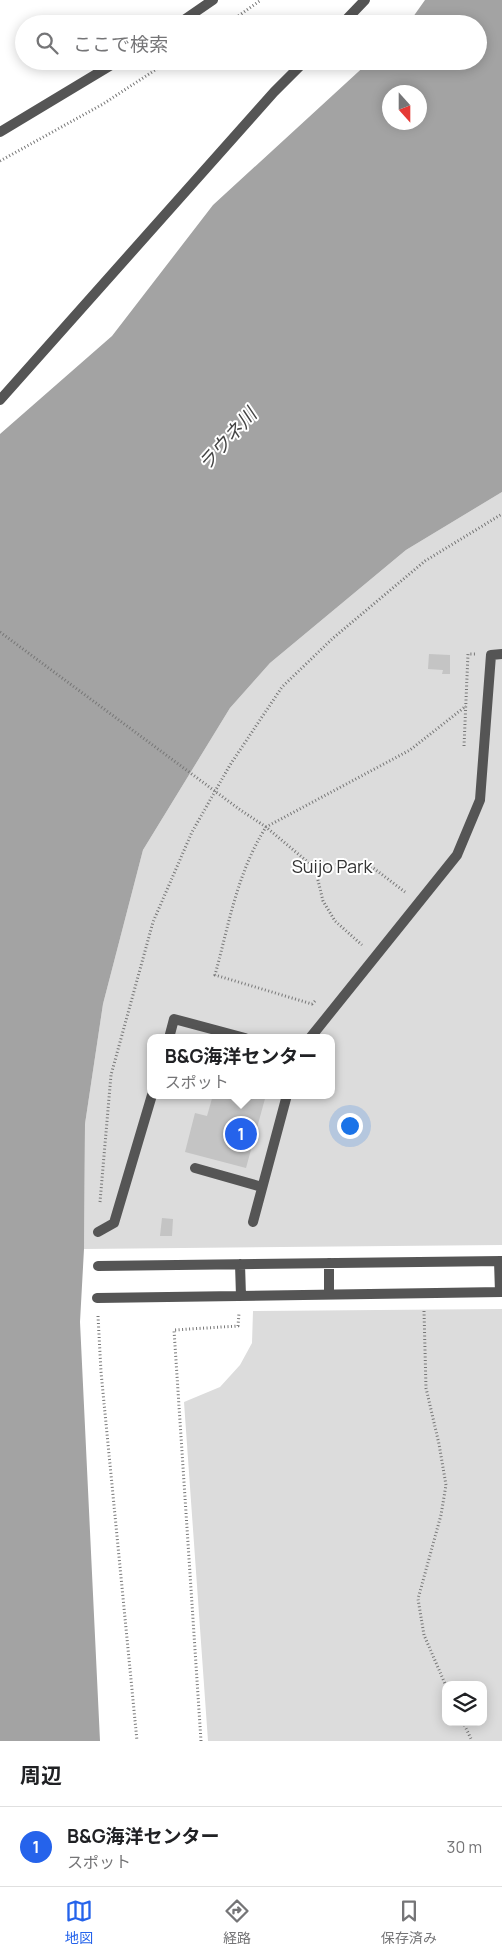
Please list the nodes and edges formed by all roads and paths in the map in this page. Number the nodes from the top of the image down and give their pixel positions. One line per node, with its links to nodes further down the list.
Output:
1 (213, 0): 4 (street)
2 (261, 0): 5 (path)
3 (366, 0): 6 (street)
4 (191, 15)
5 (240, 15)
6 (351, 15)
7 (103, 70): 10 (street)
8 (155, 70): 11 (path)
9 (296, 70): 12 (street)
10 (0, 132)
11 (0, 161)
12 (0, 400)
13 (502, 514): 35 (path)
14 (0, 632): 18 (path, bridge)
15 (497, 654): 16 (path); 29 (street)
16 (466, 706): 17 (path); 18 (path)
17 (464, 751)
18 (266, 827): 19 (path); 26 (path)
19 (315, 868): 21 (path); 24 (path)
20 (412, 885): 21 (path)
21 (406, 892): 22 (path)
22 (400, 900)
23 (368, 937): 24 (path)
24 (362, 944): 25 (path)
25 (356, 952)
26 (319, 996)
27 (170, 1034): 28 (street)
28 (229, 1034)
29 (313, 1034)
30 (151, 1099): 35 (street)
31 (286, 1099): 33 (street)
32 (195, 1168): 33 (street)
33 (262, 1186): 34 (street)
34 (253, 1222)
35 (98, 1232)
36 (501, 1261): 37 (street); 40 (street)
37 (329, 1263): 38 (street); 42 (street)
38 (240, 1264): 39 (street); 43 (street)
39 (98, 1266)
40 (501, 1292): 41 (street)
41 (424, 1293): 42 (street); 45 (path)
42 (329, 1294): 43 (street)
43 (241, 1296): 44 (street); 48 (path)
44 (98, 1298): 47 (path)
45 (444, 1681)
46 (465, 1726): 49 (path)
47 (137, 1741)
48 (201, 1741)
49 (472, 1741)

